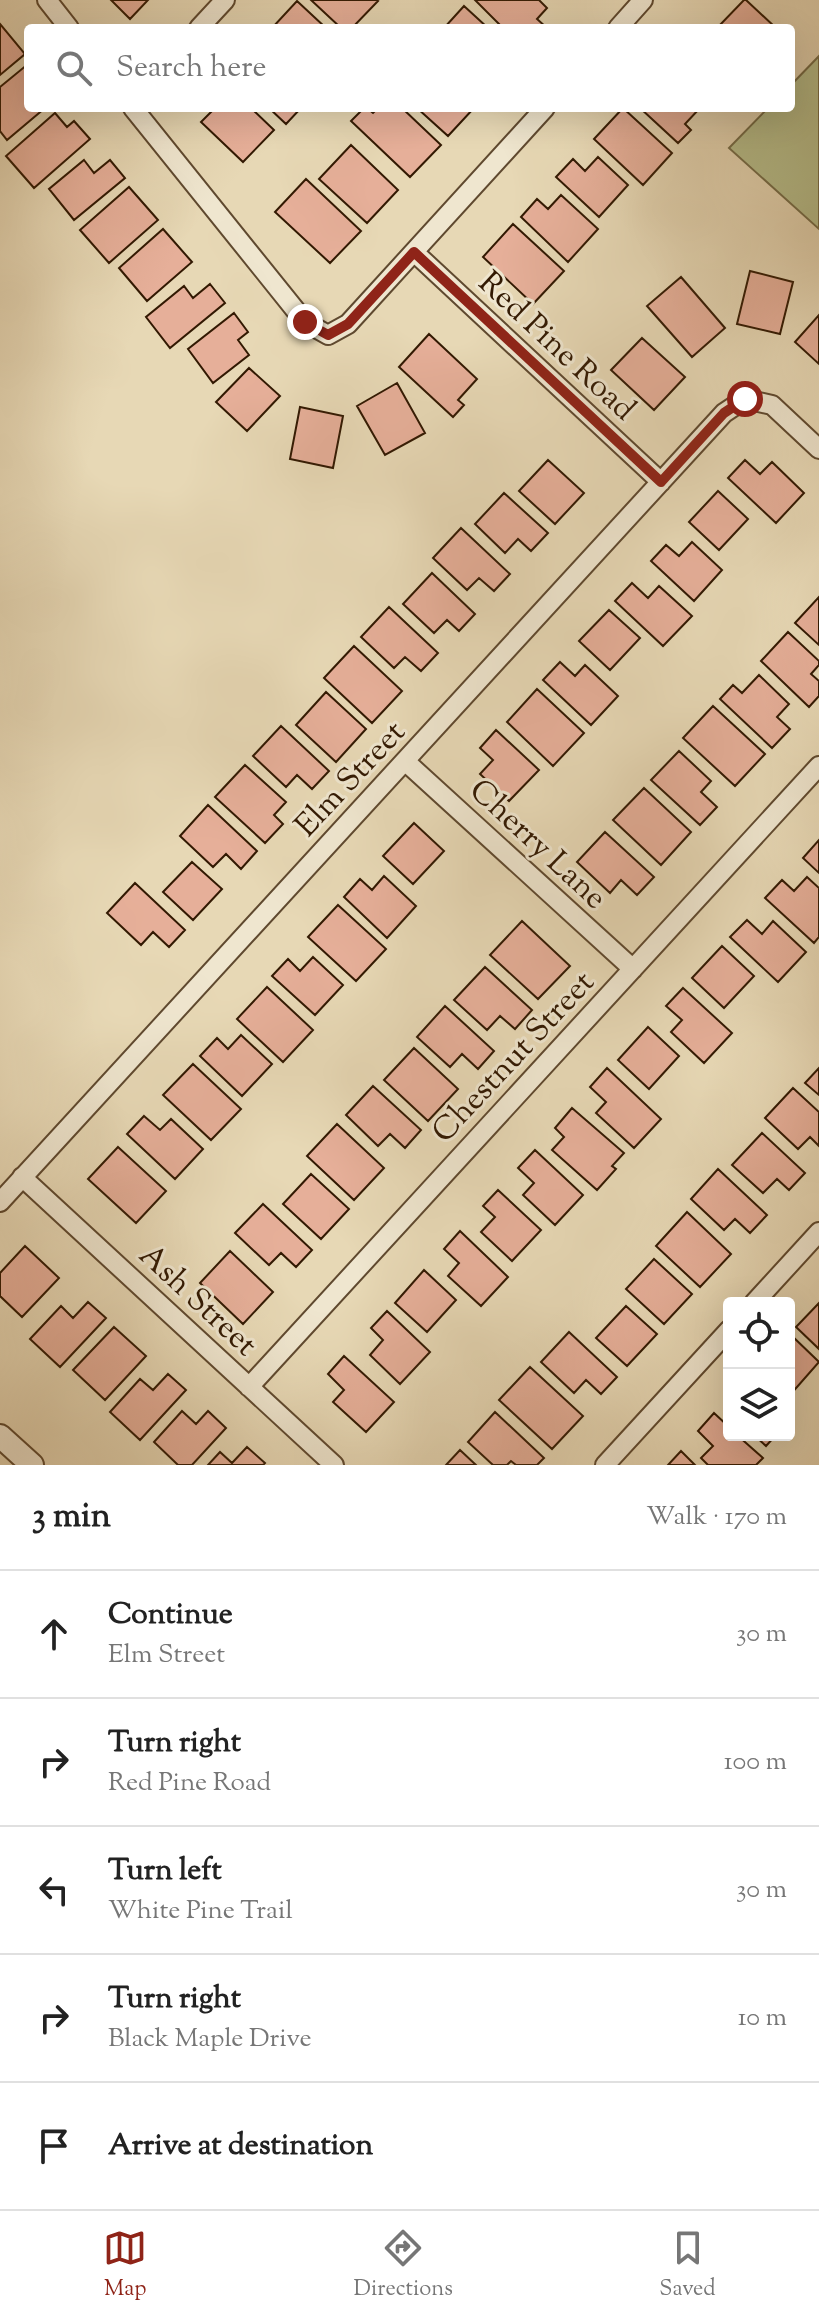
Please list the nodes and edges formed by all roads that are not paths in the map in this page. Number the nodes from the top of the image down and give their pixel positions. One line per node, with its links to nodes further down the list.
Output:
1 (47, 0): 4 (street)
2 (225, 0): 5 (street)
3 (643, 0): 6 (street)
4 (66, 24)
5 (203, 24)
6 (622, 24)
7 (136, 112): 9 (street)
8 (541, 112): 9 (street)
9 (414, 252): 11 (street, Red Pine Road)
10 (819, 449): 11 (street, Elm Street)
11 (661, 482): 12 (street, Elm Street)
12 (405, 761): 14 (street, Cherry Lane); 15 (street, Elm Street)
13 (819, 766): 14 (street, Chestnut Street)
14 (633, 969): 20 (street, Chestnut Street)
15 (22, 1177): 16 (street, Elm Street); 20 (street, Ash Street)
16 (0, 1202)
17 (819, 1232): 18 (street)
18 (759, 1297)
19 (723, 1337): 24 (street)
20 (249, 1387): 23 (street, Ash Street)
21 (0, 1436): 22 (street)
22 (32, 1465)
23 (334, 1465)
24 (605, 1465)

